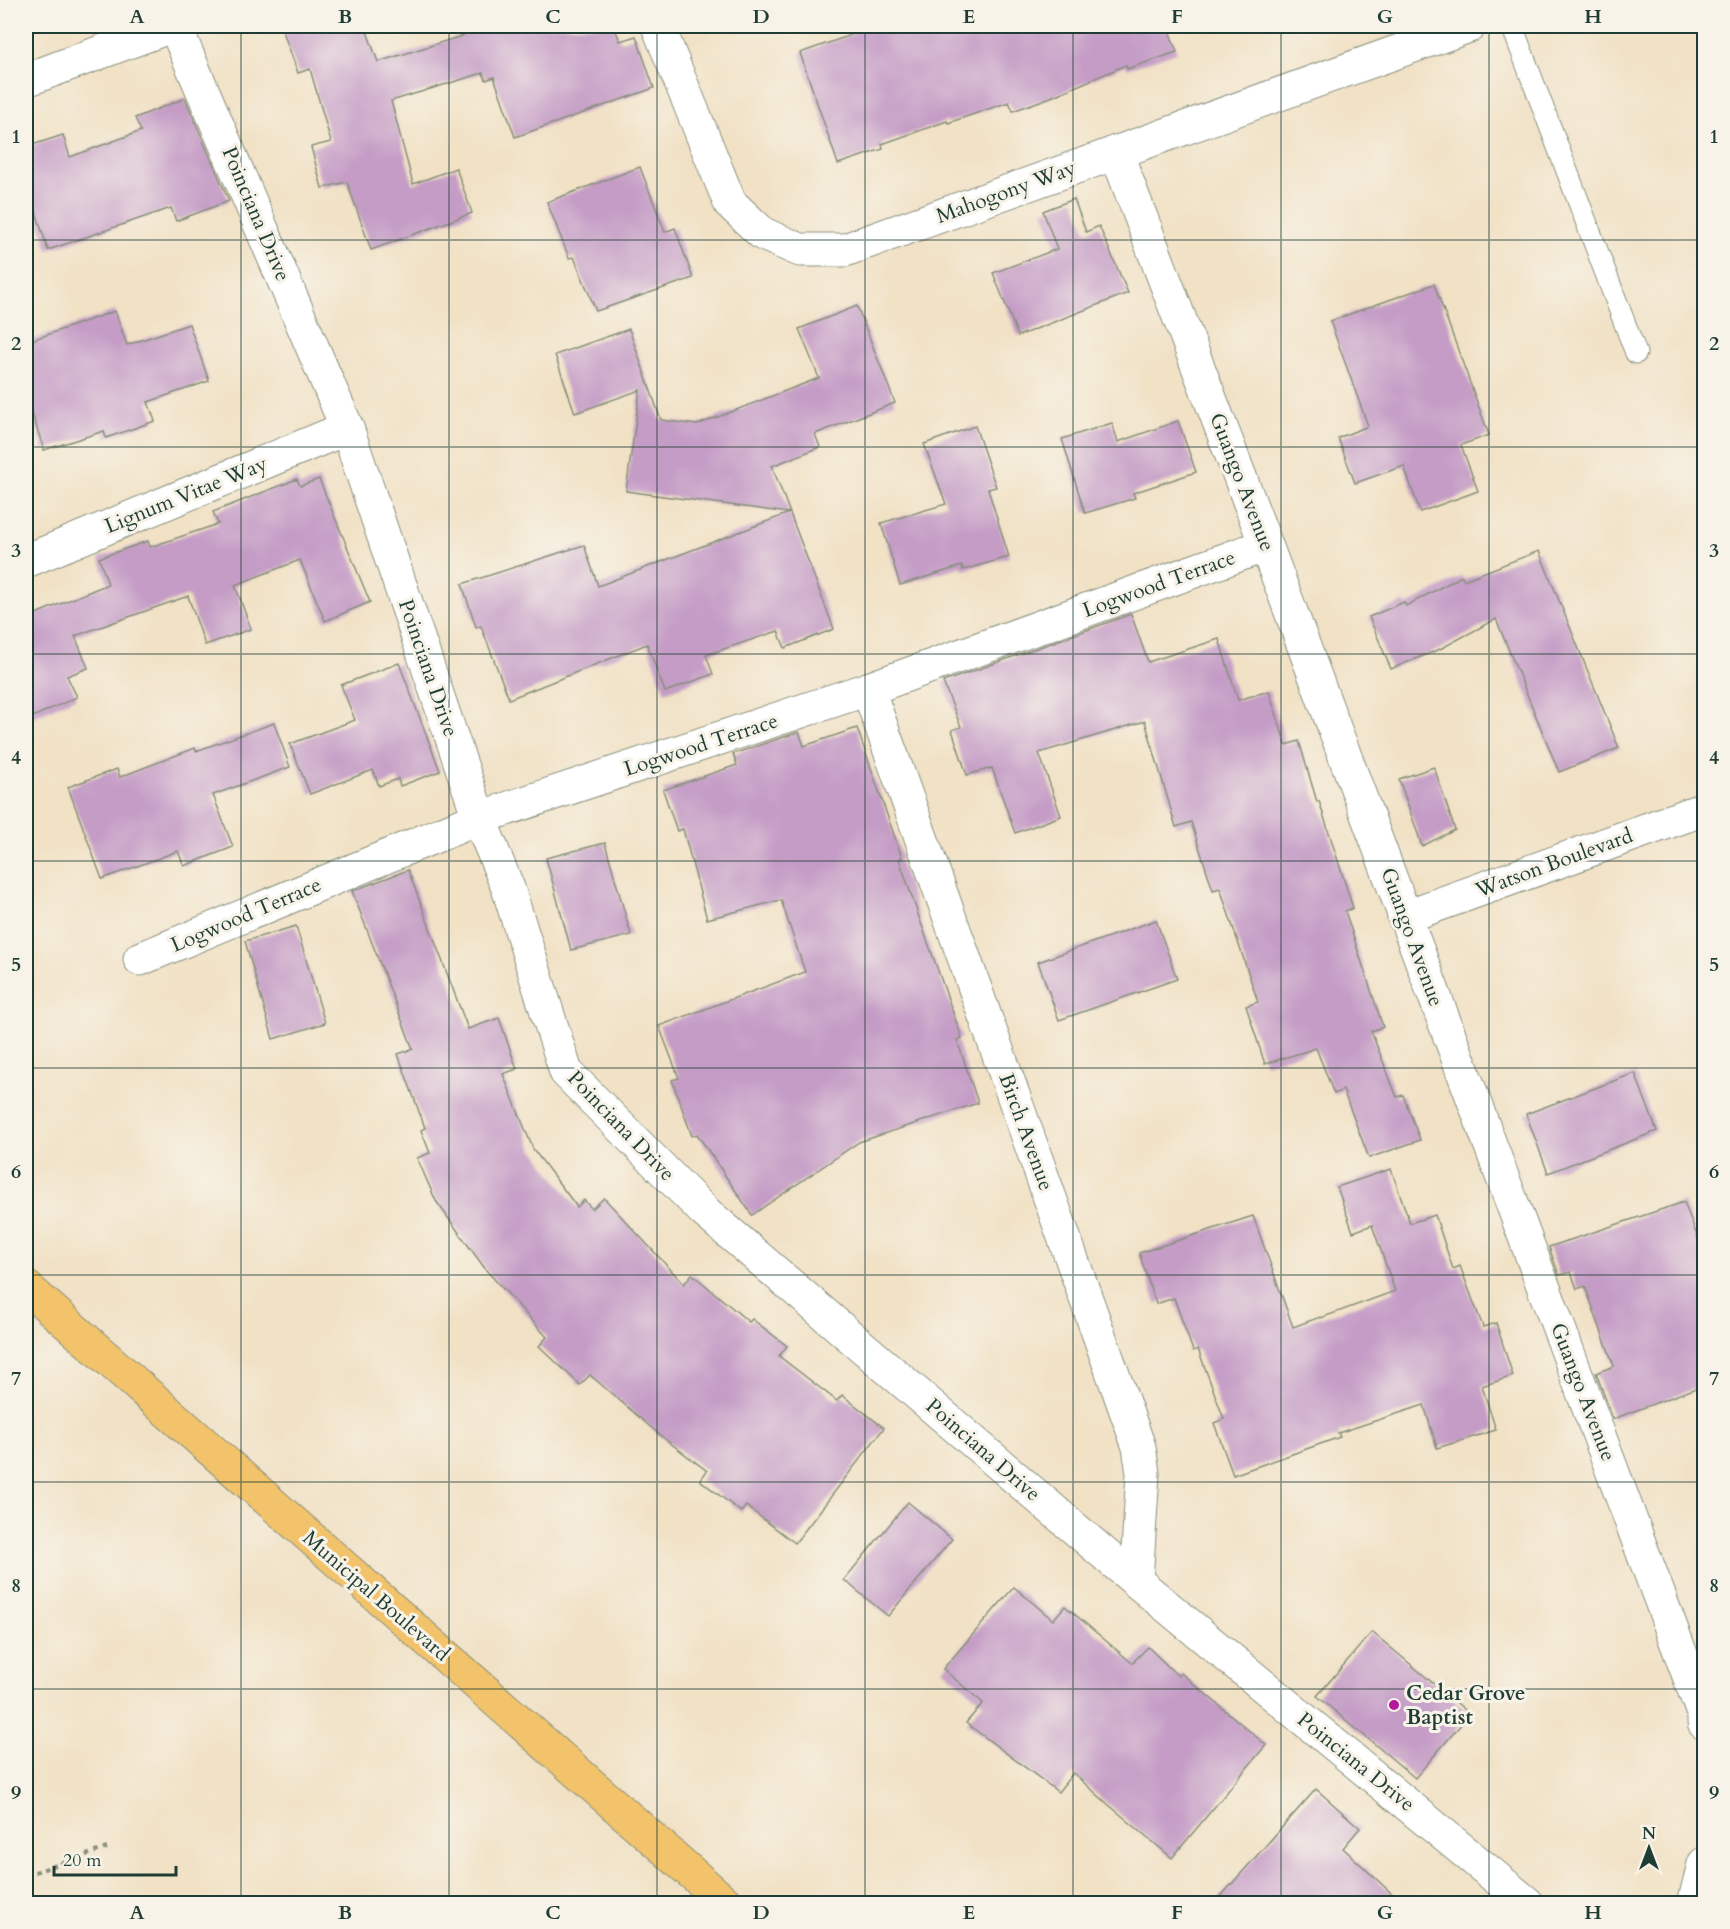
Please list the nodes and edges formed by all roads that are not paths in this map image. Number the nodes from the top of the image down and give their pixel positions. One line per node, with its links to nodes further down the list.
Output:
1 (173, 26): 5 (street); 8 (street, Poinciana Drive)
2 (658, 26): 6 (street, Mahogony Way)
3 (1469, 26): 6 (street, Mahogony Way)
4 (1512, 26): 7 (lane)
5 (26, 80)
6 (1116, 152): 9 (street, Guango Avenue)
7 (1636, 353)
8 (346, 428): 10 (street, Lignum Vitae Way); 13 (street, Poinciana Drive)
9 (1266, 544): 11 (street, Logwood Terrace); 14 (street, Guango Avenue)
10 (26, 561)
11 (868, 689): 13 (street, Logwood Terrace); 17 (street, Birch Avenue)
12 (1704, 809): 14 (street, Watson Boulevard)
13 (478, 818): 15 (street, Logwood Terrace); 17 (street, Poinciana Drive)
14 (1404, 917): 18 (street, Guango Avenue)
15 (140, 958)
16 (26, 1287): 20 (main road, Municipal Boulevard)
17 (1136, 1581): 21 (street, Poinciana Drive)
18 (1704, 1723)
19 (1704, 1864): 22 (street)
20 (727, 1904)
21 (1528, 1904)
22 (1694, 1904)

